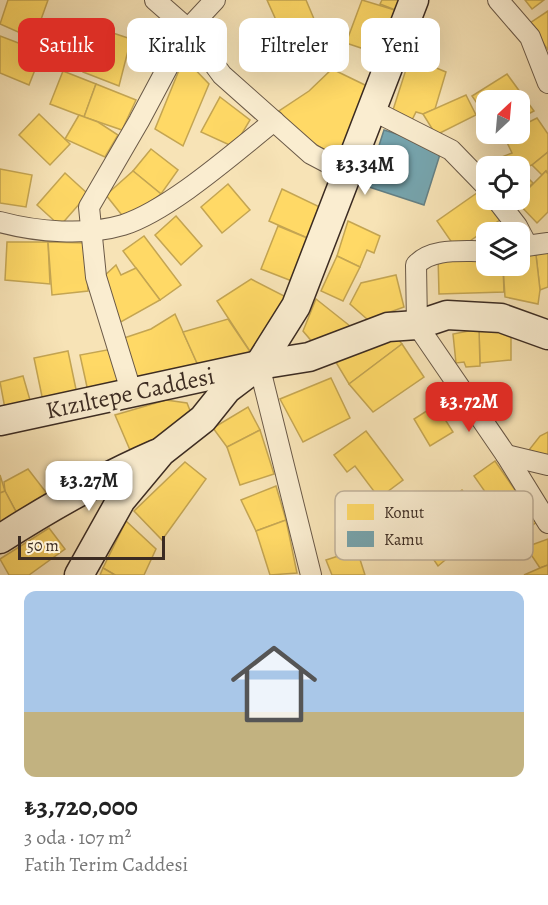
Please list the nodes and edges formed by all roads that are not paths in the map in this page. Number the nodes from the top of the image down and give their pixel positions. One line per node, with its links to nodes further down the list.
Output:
1 (154, 0): 5 (street)
2 (215, 0): 6 (street)
3 (414, 0): 10 (street)
4 (498, 0): 9 (street)
5 (175, 18)
6 (198, 18)
7 (165, 72): 17 (street)
8 (220, 72): 11 (street)
9 (548, 83)
10 (372, 110): 12 (street); 13 (street)
11 (274, 121): 12 (street); 17 (street)
12 (349, 174): 23 (street)
13 (476, 176)
14 (505, 210): 16 (street)
15 (0, 222): 17 (street)
16 (514, 222)
17 (91, 230): 24 (street)
18 (548, 243): 19 (street)
19 (530, 245)
20 (476, 251): 21 (street)
21 (417, 325): 22 (street, Kızıltepe Caddesi); 23 (street, Kızıltepe Caddesi); 27 (street)
22 (548, 335)
23 (259, 365): 24 (street, Kızıltepe Caddesi); 26 (street); 34 (street)
24 (132, 394): 25 (street, Kızıltepe Caddesi)
25 (0, 421)
26 (161, 452): 32 (street); 33 (street)
27 (506, 455): 28 (street); 29 (street)
28 (548, 465)
29 (528, 491)
30 (533, 499): 31 (street)
31 (548, 523)
32 (0, 539)
33 (79, 575)
34 (311, 575)

